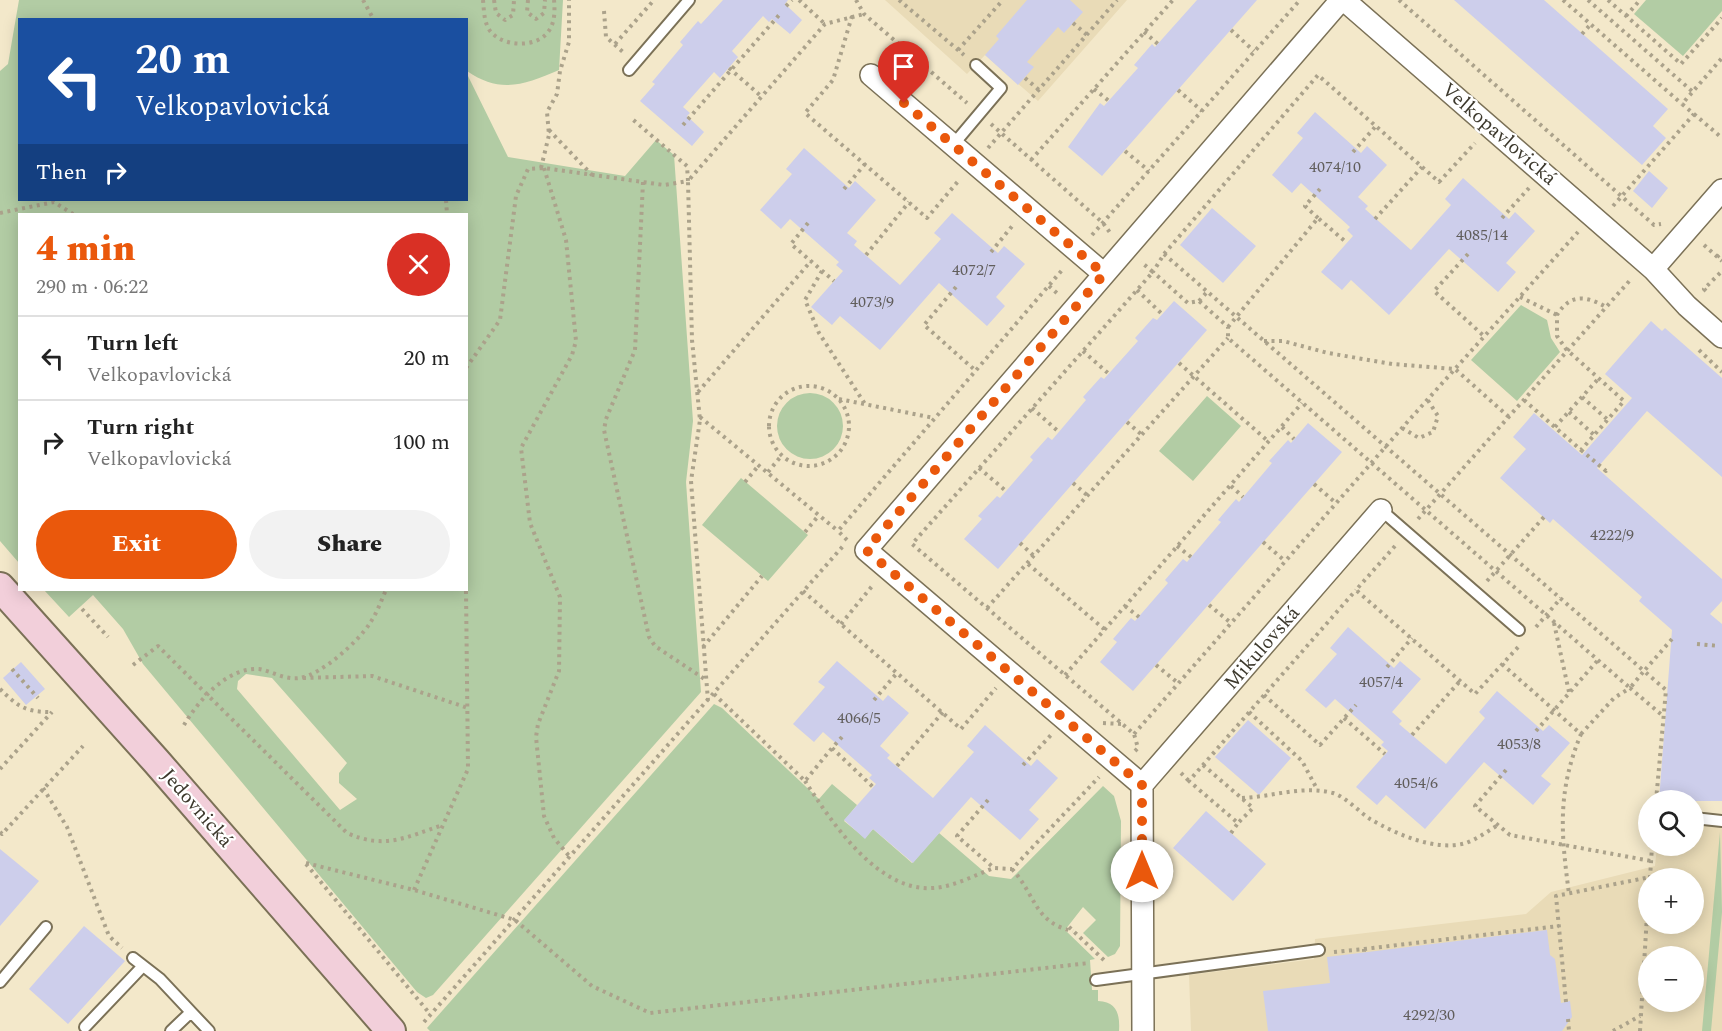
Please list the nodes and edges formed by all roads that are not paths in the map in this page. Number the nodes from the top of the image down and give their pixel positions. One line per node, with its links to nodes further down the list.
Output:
1 (689, 0): 4 (lane)
2 (1347, 1): 8 (street, Velkopavlovická); 9 (street, Velkopavlovická)
3 (976, 65): 6 (lane)
4 (632, 66)
5 (871, 75): 6 (street)
6 (953, 145): 9 (street)
7 (1722, 190): 8 (street)
8 (1653, 269): 10 (street, Velkopavlovická)
9 (1104, 274): 14 (street, Velkopavlovická)
10 (1722, 337)
11 (1381, 510): 13 (lane); 14 (street, Mikulovská)
12 (0, 587): 28 (main road, Jedovnická)
13 (1522, 635)
14 (1142, 785): 21 (street)
15 (1704, 819): 16 (lane)
16 (1722, 821)
17 (46, 927): 23 (lane)
18 (1319, 950): 21 (lane)
19 (133, 958): 20 (lane)
20 (143, 966): 24 (lane); 25 (lane)
21 (1143, 974): 22 (lane); 29 (street)
22 (1096, 980)
23 (0, 982)
24 (191, 1012): 26 (lane); 27 (lane)
25 (85, 1027)
26 (171, 1031)
27 (209, 1031)
28 (390, 1031)
29 (1143, 1031)

